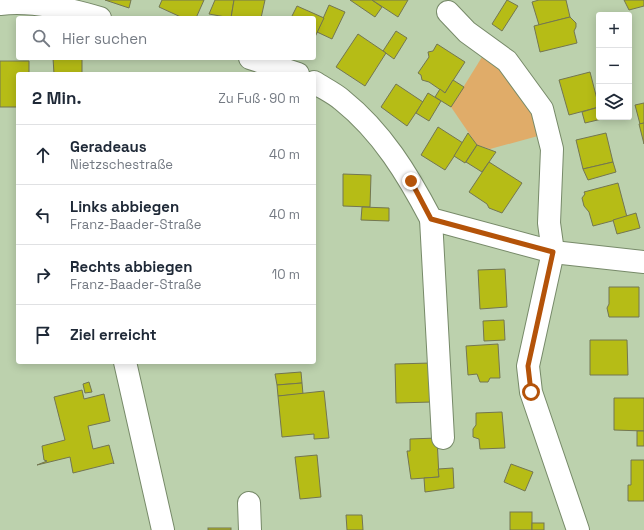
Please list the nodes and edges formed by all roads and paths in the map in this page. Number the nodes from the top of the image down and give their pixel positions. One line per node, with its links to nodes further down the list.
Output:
1 (0, 4): 3 (street)
2 (448, 12): 8 (street)
3 (93, 16)
4 (256, 60): 5 (street)
5 (292, 72)
6 (316, 83): 7 (street)
7 (431, 219): 8 (street); 11 (street)
8 (553, 252): 9 (street); 15 (street)
9 (644, 262)
10 (124, 364): 13 (street)
11 (443, 438)
12 (249, 503): 14 (street)
13 (163, 530)
14 (250, 530)
15 (578, 530)

